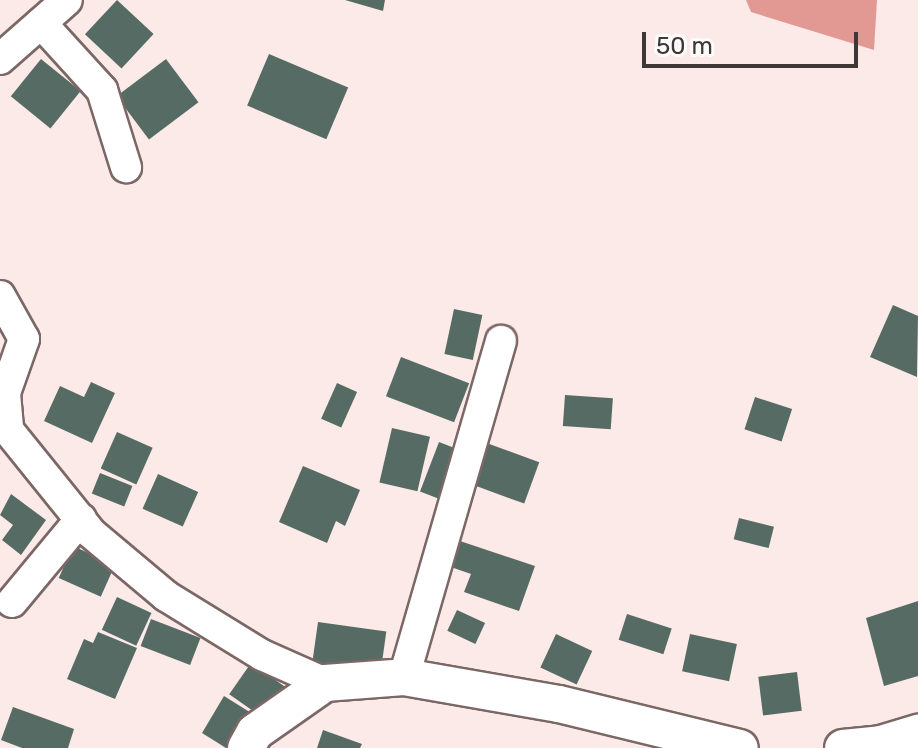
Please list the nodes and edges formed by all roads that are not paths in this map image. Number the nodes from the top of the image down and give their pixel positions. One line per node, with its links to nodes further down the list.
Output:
1 (67, 0): 2 (street)
2 (41, 23): 3 (street); 4 (street)
3 (0, 59)
4 (126, 167)
5 (0, 296): 7 (street)
6 (501, 341): 9 (street)
7 (81, 519): 8 (street); 10 (street)
8 (12, 602)
9 (404, 677): 10 (street); 13 (street)
10 (325, 683): 12 (street)
11 (918, 733): 14 (street)
12 (246, 748)
13 (740, 748)
14 (843, 748)

